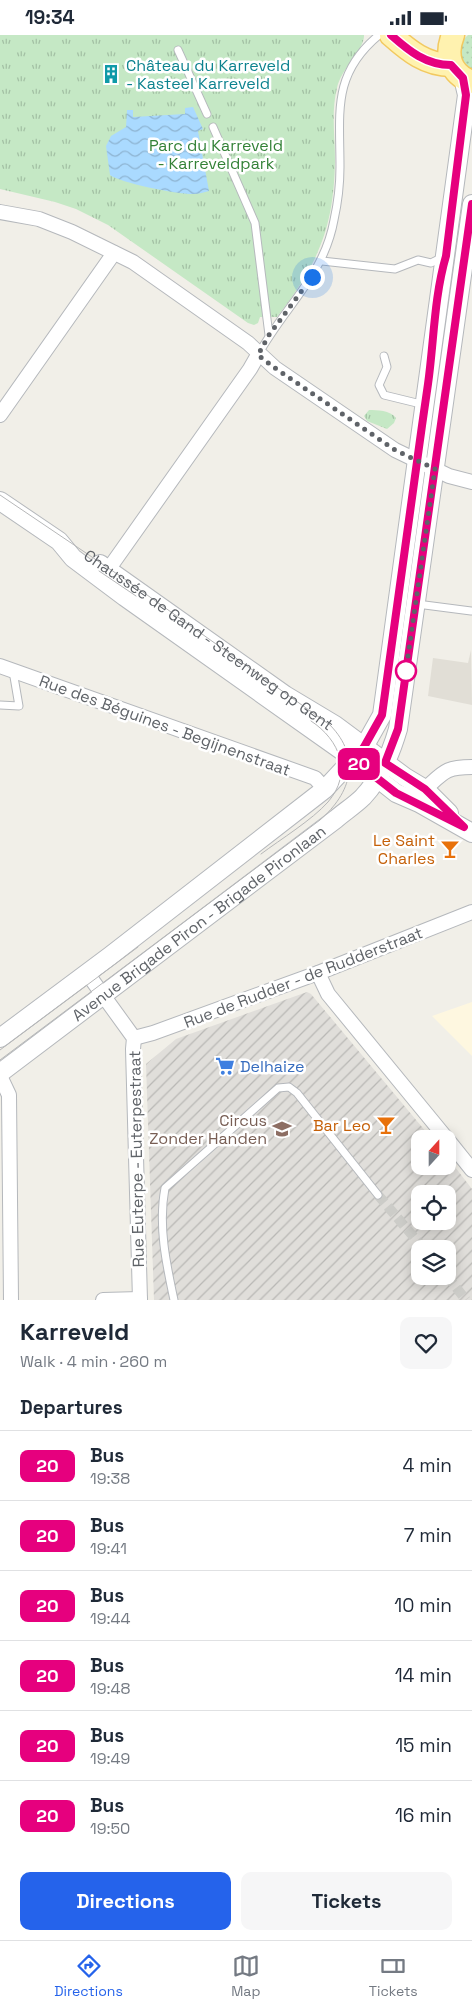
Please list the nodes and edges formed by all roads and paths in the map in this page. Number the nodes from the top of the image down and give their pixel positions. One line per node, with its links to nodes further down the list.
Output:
1 (379, 35): 13 (lane)
2 (391, 35): 5 (main road)
3 (453, 35): 5 (main road)
4 (178, 50): 6 (lane)
5 (462, 75): 11 (street, Avenue Brigade Piron - Brigade Pironlaan)
6 (207, 114)
7 (213, 127): 14 (lane)
8 (472, 204): 12 (street, Avenue Brigade Piron - Brigade Pironlaan)
9 (0, 212): 10 (street)
10 (114, 253): 15 (street); 18 (street)
11 (446, 256): 12 (street); 13 (lane); 17 (street, Avenue Brigade Piron - Brigade Pironlaan)
12 (468, 256): 20 (street, Avenue Brigade Piron - Brigade Pironlaan)
13 (322, 261): 14 (lane)
14 (269, 335): 15 (lane)
15 (258, 355): 19 (street); 24 (street)
16 (384, 356): 17 (lane)
17 (425, 405): 19 (street, Avenue Brigade Piron - Brigade Pironlaan)
18 (0, 415)
19 (416, 461): 20 (street); 29 (street, Avenue Brigade Piron - Brigade Pironlaan)
20 (435, 469): 21 (street); 25 (street, Avenue Brigade Piron - Brigade Pironlaan)
21 (472, 482)
22 (0, 490): 24 (street, Chaussée de Gand - Steenweg op Gent)
23 (0, 501): 24 (street, Chaussée de Gand - Steenweg op Gent)
24 (105, 574): 29 (street, Chaussée de Gand - Steenweg op Gent)
25 (415, 603): 26 (lane); 31 (street, Avenue Brigade Piron - Brigade Pironlaan)
26 (471, 611)
27 (6, 668): 28 (lane); 32 (street, Rue des Béguines - Begijnenstraat)
28 (0, 705)
29 (359, 753): 31 (street, Chaussée de Gand - Steenweg op Gent); 32 (street, Avenue Brigade Piron - Brigade Pironlaan)
30 (472, 767): 33 (street)
31 (381, 770): 33 (street, Chaussée de Gand - Steenweg op Gent); 34 (street, Chaussée de Gand - Steenweg op Gent); 38 (street, Avenue Brigade Piron - Brigade Pironlaan)
32 (326, 789): 36 (street, Avenue Brigade Piron - Brigade Pironlaan)
33 (425, 789): 34 (street, Chaussée de Gand - Steenweg op Gent)
34 (468, 830)
35 (472, 912): 37 (street, Rue de Rudder - de Rudderstraat)
36 (87, 973): 38 (street, Rue Euterpe - Euterpestraat); 39 (street, Avenue Brigade Piron - Brigade Pironlaan)
37 (318, 973): 40 (street, Rue de Rudder - de Rudderstraat); 42 (street)
38 (103, 995): 40 (street, Rue Euterpe - Euterpestraat); 41 (street, Avenue Brigade Piron - Brigade Pironlaan)
39 (0, 1038)
40 (134, 1038): 46 (street, Rue Euterpe - Euterpestraat)
41 (0, 1074): 47 (street)
42 (440, 1130)
43 (456, 1150): 44 (street)
44 (472, 1170)
45 (378, 1195): 49 (lane)
46 (140, 1299): 48 (street)
47 (11, 1300)
48 (102, 1300)
49 (174, 1300)

